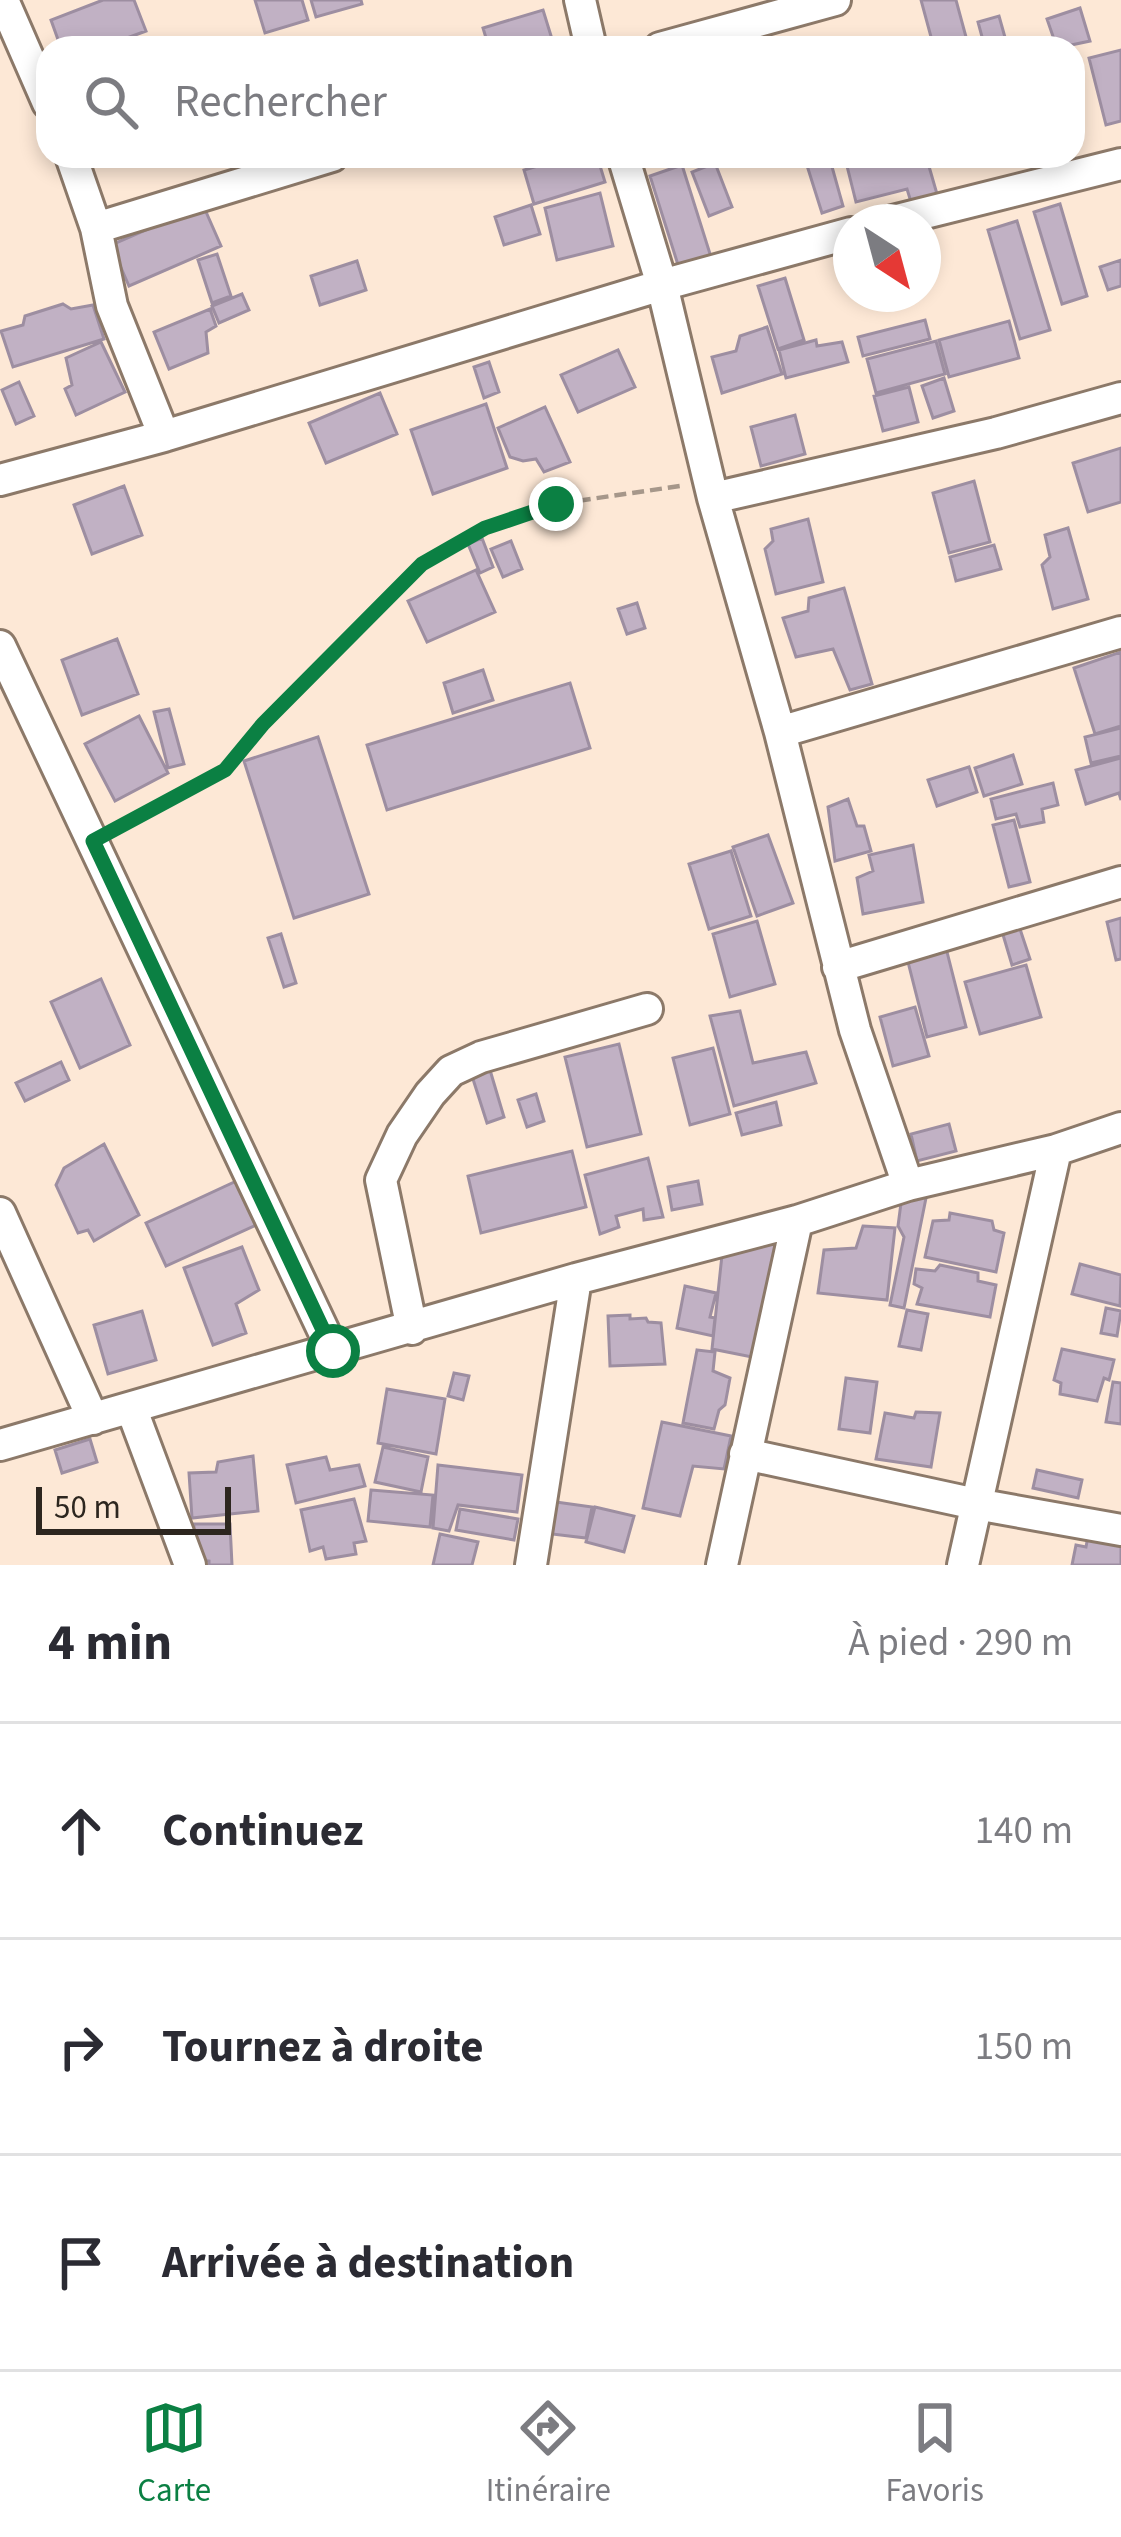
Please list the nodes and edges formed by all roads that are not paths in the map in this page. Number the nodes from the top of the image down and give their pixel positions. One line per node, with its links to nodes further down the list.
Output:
1 (3, 0): 6 (street)
2 (580, 0): 4 (street)
3 (836, 0): 5 (street)
4 (588, 36)
5 (704, 36)
6 (36, 76)
7 (1121, 164): 11 (street)
8 (75, 168): 12 (street)
9 (293, 168): 12 (street)
10 (626, 168): 14 (street)
11 (941, 209)
12 (96, 228): 16 (street)
13 (833, 238): 14 (street)
14 (662, 285): 16 (street); 18 (street)
15 (1121, 398): 18 (street)
16 (164, 436): 17 (street)
17 (0, 480)
18 (713, 498): 21 (street)
19 (1121, 632): 21 (street)
20 (0, 646): 32 (street)
21 (780, 732): 23 (street)
22 (1121, 882): 23 (street)
23 (838, 967): 27 (street)
24 (647, 1009): 31 (street)
25 (1121, 1128): 26 (street)
26 (1056, 1150): 27 (street); 37 (street)
27 (908, 1185): 29 (street)
28 (0, 1213): 34 (street)
29 (797, 1221): 30 (street); 36 (street)
30 (576, 1279): 31 (street); 40 (street)
31 (412, 1329): 32 (street)
32 (333, 1351): 33 (street)
33 (132, 1410): 34 (street); 39 (street)
34 (93, 1419): 35 (street)
35 (0, 1445)
36 (745, 1454): 37 (street); 41 (street)
37 (976, 1504): 38 (street); 42 (street)
38 (1121, 1530)
39 (190, 1565)
40 (531, 1565)
41 (722, 1565)
42 (964, 1565)

